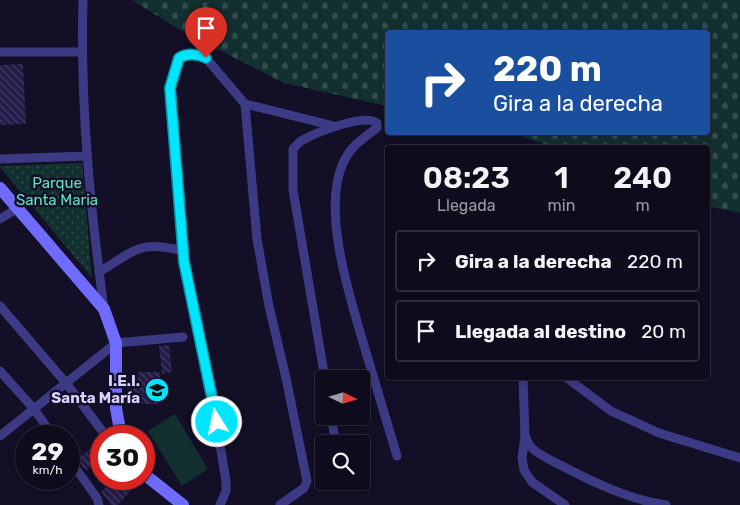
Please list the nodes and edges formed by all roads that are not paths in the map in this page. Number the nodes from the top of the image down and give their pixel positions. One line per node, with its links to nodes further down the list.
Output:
1 (83, 0): 3 (street)
2 (0, 52): 3 (street)
3 (81, 52): 6 (street)
4 (245, 104): 5 (street); 11 (street); 35 (street)
5 (334, 126): 17 (street); 28 (street)
6 (87, 156): 7 (street); 12 (street)
7 (0, 159)
8 (0, 188): 9 (main road)
9 (18, 208): 10 (street); 14 (main road)
10 (0, 219)
11 (184, 252): 12 (street); 34 (street)
12 (99, 272): 14 (street)
13 (0, 306): 21 (street)
14 (104, 309): 16 (main road)
15 (183, 337): 16 (street)
16 (116, 343): 21 (street); 25 (main road)
17 (323, 370)
18 (0, 371): 22 (street)
19 (523, 380): 27 (street)
20 (570, 380): 29 (street)
21 (66, 383): 22 (street); 24 (street)
22 (34, 409): 23 (street); 26 (street)
23 (45, 425)
24 (98, 425)
25 (119, 425)
26 (0, 436)
27 (525, 436): 36 (street); 37 (street)
28 (397, 456)
29 (740, 458)
30 (80, 474): 32 (street)
31 (155, 483): 33 (main road)
32 (99, 505)
33 (183, 505)
34 (220, 505)
35 (280, 505)
36 (565, 505)
37 (666, 505)

